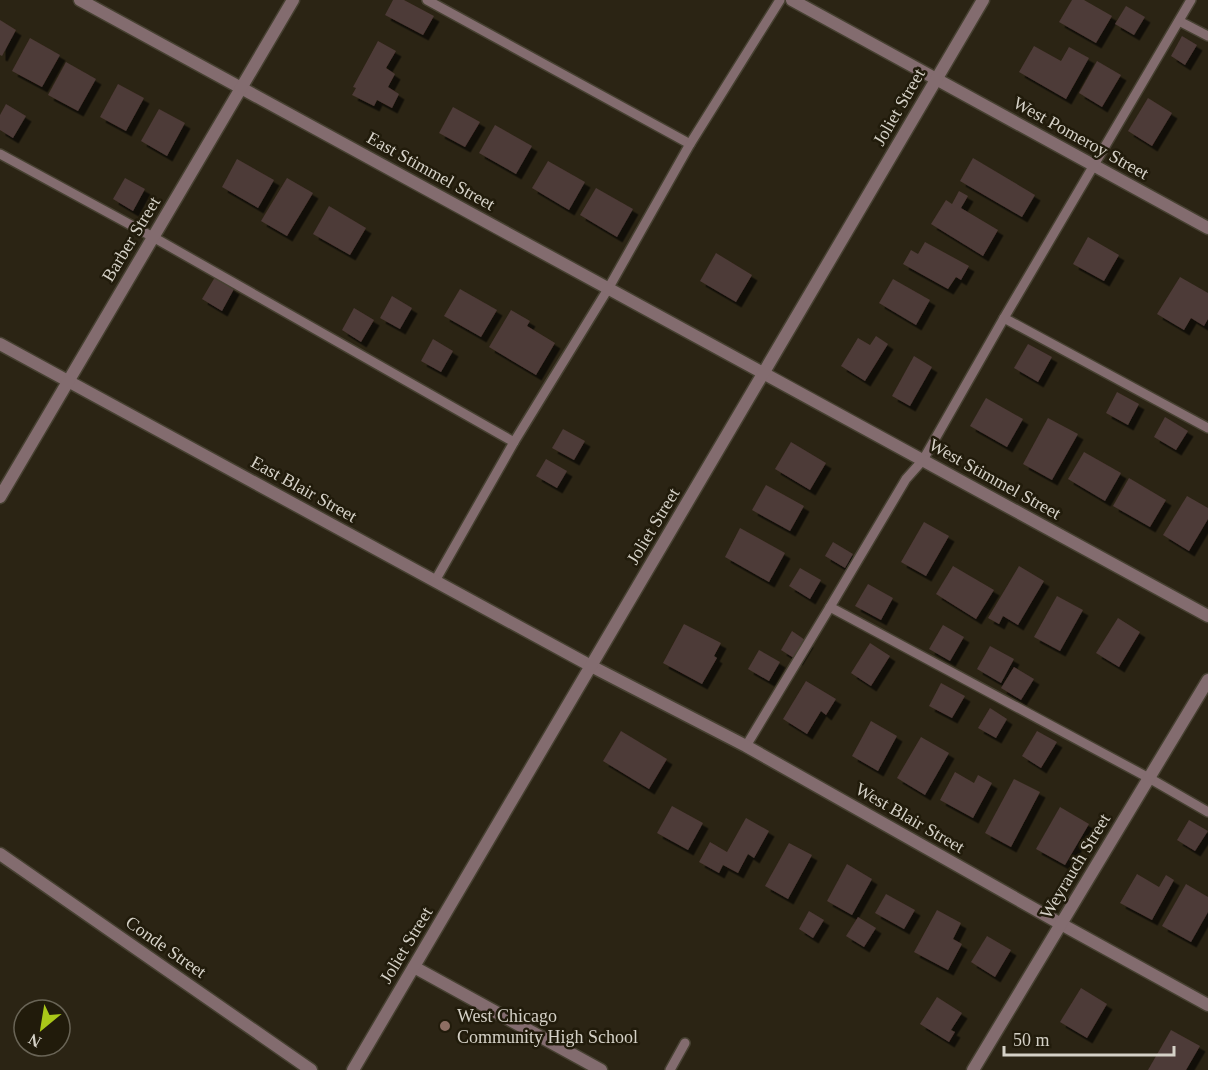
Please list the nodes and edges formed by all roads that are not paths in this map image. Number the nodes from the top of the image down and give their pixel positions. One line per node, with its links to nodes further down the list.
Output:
1 (80, 0): 11 (street, East Stimmel Street)
2 (293, 0): 11 (street, Barber Street)
3 (427, 0): 12 (lane)
4 (780, 0): 12 (lane)
5 (792, 0): 10 (street, West Pomeroy Street)
6 (983, 0): 10 (street, Joliet Street)
7 (1191, 0): 8 (lane)
8 (1179, 21): 9 (lane); 14 (lane)
9 (1208, 36)
10 (936, 79): 14 (street, West Pomeroy Street); 20 (street, Joliet Street)
11 (242, 88): 16 (street, Barber Street); 17 (street, East Stimmel Street)
12 (690, 144): 17 (lane)
13 (0, 154): 16 (lane)
14 (1093, 165): 15 (street, West Pomeroy Street); 18 (lane)
15 (1208, 228)
16 (153, 237): 21 (street, Barber Street); 23 (lane)
17 (608, 289): 20 (street, East Stimmel Street); 23 (lane)
18 (1004, 318): 22 (lane); 24 (lane)
19 (0, 344): 21 (street, East Blair Street)
20 (764, 374): 24 (street, West Stimmel Street); 29 (street, Joliet Street)
21 (68, 381): 25 (street, Barber Street); 26 (street, East Blair Street)
22 (1208, 428)
23 (514, 442): 26 (lane)
24 (923, 460): 27 (lane); 28 (street, West Stimmel Street)
25 (0, 497)
26 (435, 581): 29 (street, East Blair Street)
27 (830, 607): 31 (lane); 32 (lane)
28 (1208, 616)
29 (591, 666): 31 (street, West Blair Street); 36 (street, Joliet Street)
30 (1208, 680): 32 (street, Weyrauch Street)
31 (746, 746): 35 (street, West Blair Street)
32 (1149, 778): 33 (lane); 35 (street, Weyrauch Street)
33 (1208, 812)
34 (0, 854): 39 (street, Conde Street)
35 (1061, 924): 37 (street, West Blair Street); 43 (street, Weyrauch Street)
36 (414, 967): 40 (street, Joliet Street); 41 (street)
37 (1208, 1005)
38 (685, 1043): 42 (lane)
39 (311, 1070)
40 (353, 1070)
41 (602, 1070)
42 (670, 1070)
43 (973, 1070)

